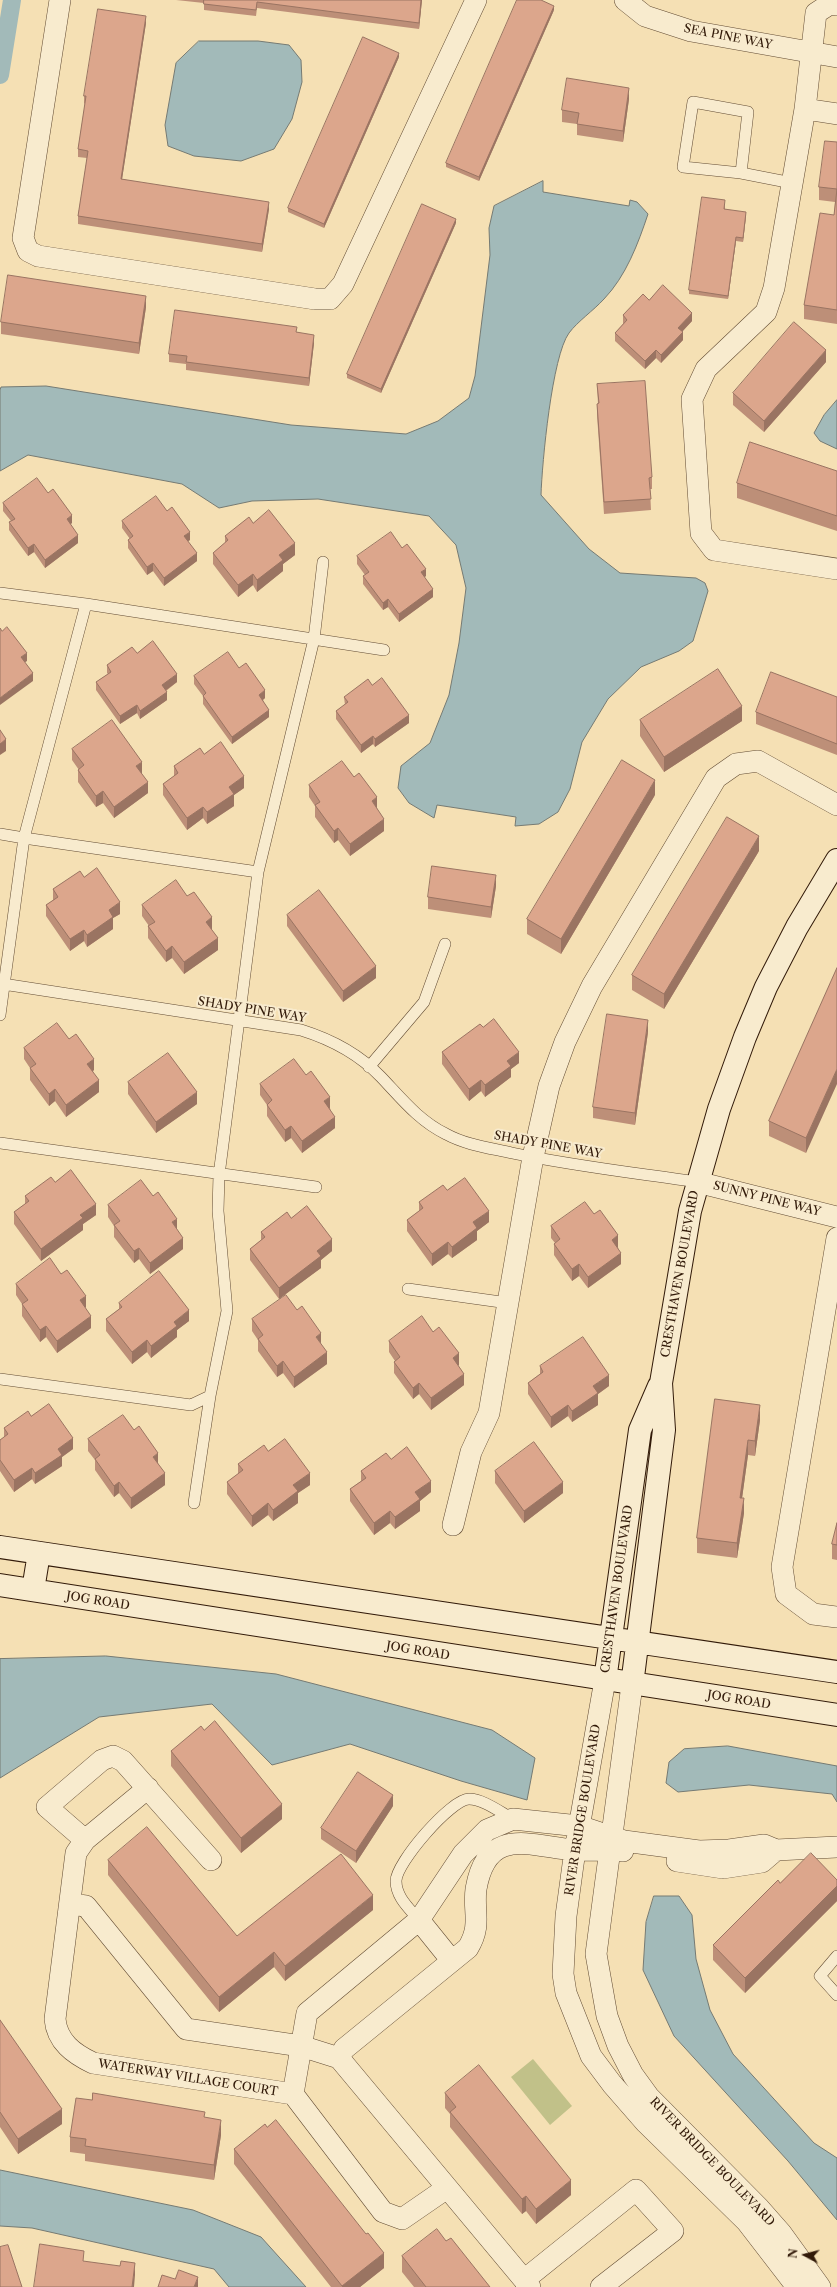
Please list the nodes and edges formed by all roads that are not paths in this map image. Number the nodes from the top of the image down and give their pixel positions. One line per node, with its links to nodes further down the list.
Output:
1 (60, 0): 2 (street)
2 (476, 0)
3 (625, 0): 5 (street, SEA PINE WAY)
4 (837, 5): 5 (street)
5 (810, 53): 6 (street, SEA PINE WAY); 7 (street)
6 (837, 57)
7 (805, 109): 8 (street); 10 (street)
8 (837, 114)
9 (741, 173): 9 (lane); 10 (lane)
10 (792, 182): 12 (street)
11 (323, 562): 15 (lane)
12 (837, 569)
13 (0, 594): 14 (lane)
14 (86, 604): 15 (lane); 19 (lane)
15 (314, 639): 16 (lane); 21 (lane)
16 (384, 650)
17 (837, 805): 28 (street)
18 (0, 834): 19 (lane)
19 (24, 838): 21 (lane); 23 (lane)
20 (837, 860): 30 (main road, CRESTHAVEN BOULEVARD)
21 (258, 872): 25 (lane)
22 (445, 944): 26 (lane)
23 (3, 984): 24 (lane); 25 (lane, SHADY PINE WAY)
24 (0, 1015)
25 (239, 1021): 26 (lane, SHADY PINE WAY); 29 (lane)
26 (369, 1067): 28 (lane, SHADY PINE WAY)
27 (0, 1142): 29 (lane)
28 (533, 1157): 30 (lane, SHADY PINE WAY); 35 (street)
29 (219, 1175): 31 (lane); 38 (lane)
30 (698, 1182): 32 (street, SUNNY PINE WAY); 37 (main road, CRESTHAVEN BOULEVARD)
31 (316, 1188)
32 (837, 1217)
33 (837, 1238): 45 (street)
34 (408, 1289): 35 (lane)
35 (508, 1303): 40 (street)
36 (0, 1379): 38 (lane)
37 (661, 1383): 46 (main road, CRESTHAVEN BOULEVARD); 47 (main road, CRESTHAVEN BOULEVARD)
38 (210, 1396): 39 (lane)
39 (194, 1503)
40 (454, 1525)
41 (0, 1547): 42 (main road)
42 (39, 1553): 44 (main road); 46 (main road)
43 (0, 1585): 44 (main road, JOG ROAD)
44 (33, 1590): 49 (main road, JOG ROAD)
45 (837, 1617)
46 (610, 1639): 47 (main road); 49 (main road, CRESTHAVEN BOULEVARD)
47 (639, 1642): 48 (main road); 50 (main road, CRESTHAVEN BOULEVARD)
48 (837, 1672)
49 (605, 1680): 50 (main road, JOG ROAD); 54 (street, RIVER BRIDGE BOULEVARD)
50 (632, 1684): 51 (main road, JOG ROAD); 56 (street, RIVER BRIDGE BOULEVARD)
51 (837, 1715)
52 (148, 1788): 55 (street, WATERWAY VILLAGE COURT); 55 (street); 59 (street)
53 (513, 1819): 54 (street, WATERWAY VILLAGE COURT); 61 (street, WATERWAY VILLAGE COURT); 61 (lane)
54 (579, 1826): 56 (street, WATERWAY VILLAGE COURT); 58 (street, RIVER BRIDGE BOULEVARD)
55 (85, 1840): 60 (street, WATERWAY VILLAGE COURT)
56 (615, 1842): 57 (street); 58 (street); 63 (street, RIVER BRIDGE BOULEVARD)
57 (837, 1847)
58 (575, 1850): 62 (street, RIVER BRIDGE BOULEVARD); 65 (street)
59 (211, 1860)
60 (70, 1904): 69 (street); 71 (street, WATERWAY VILLAGE COURT)
61 (419, 1920): 65 (street); 69 (street, WATERWAY VILLAGE COURT)
62 (564, 1940): 63 (street); 68 (street, RIVER BRIDGE BOULEVARD)
63 (597, 1940): 67 (street, RIVER BRIDGE BOULEVARD)
64 (837, 1956): 66 (lane)
65 (452, 1960): 70 (street)
66 (837, 1995)
67 (605, 2008): 68 (street); 76 (street, RIVER BRIDGE BOULEVARD)
68 (574, 2017): 75 (street, RIVER BRIDGE BOULEVARD)
69 (301, 2046): 70 (street); 71 (street, WATERWAY VILLAGE COURT)
70 (339, 2058): 72 (street)
71 (293, 2094): 72 (street, WATERWAY VILLAGE COURT)
72 (447, 2188): 73 (street)
73 (527, 2284): 74 (street)
74 (601, 2287)
75 (797, 2287)
76 (820, 2287)

